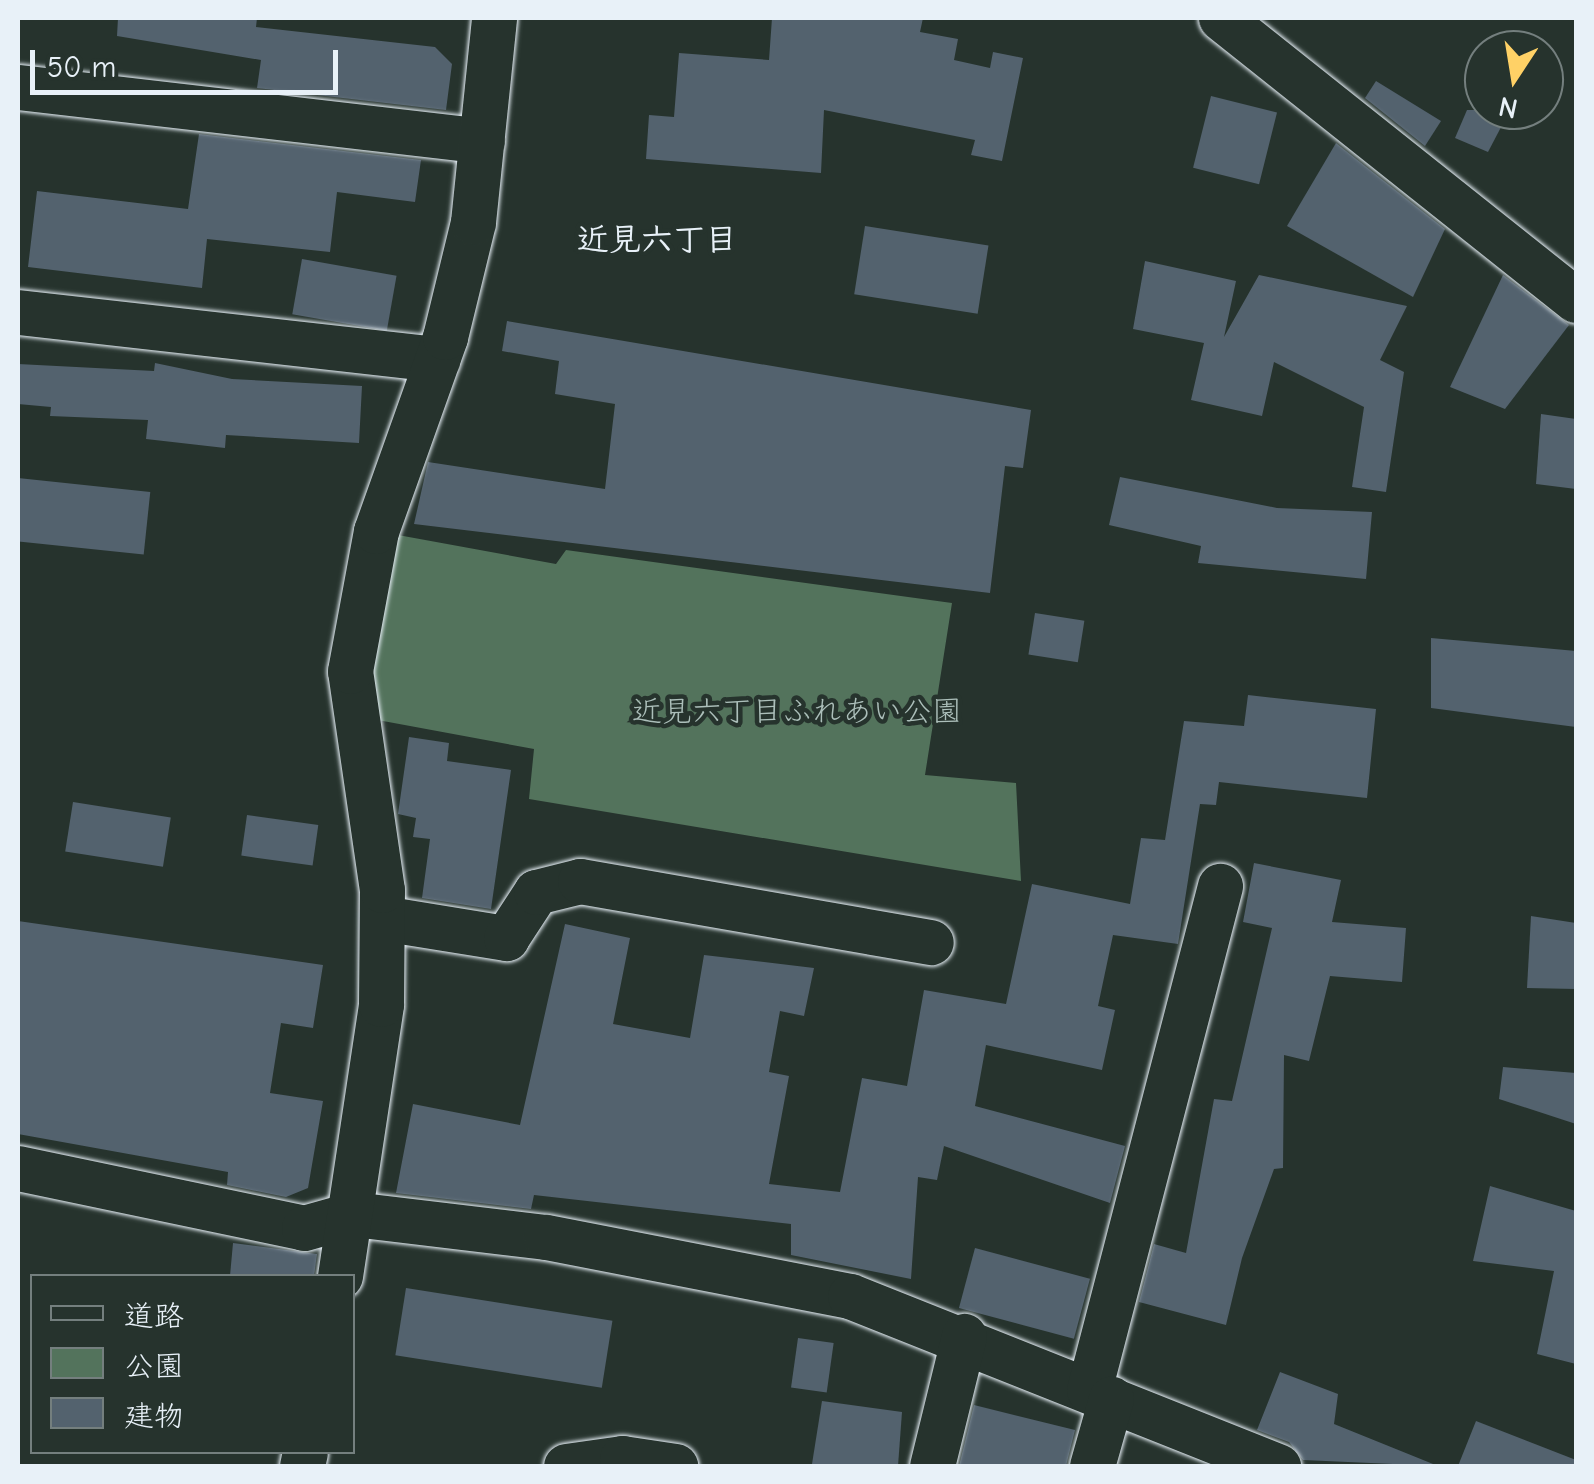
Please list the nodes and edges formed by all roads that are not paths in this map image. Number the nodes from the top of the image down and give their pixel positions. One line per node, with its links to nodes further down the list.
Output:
1 (494, 18): 4 (street)
2 (1221, 18): 5 (street)
3 (18, 87): 4 (street)
4 (482, 141): 7 (street)
5 (1576, 300)
6 (18, 312): 7 (street)
7 (437, 359): 9 (street)
8 (1220, 886): 15 (street)
9 (382, 918): 10 (street); 12 (street)
10 (931, 942)
11 (18, 1168): 12 (street)
12 (352, 1214): 13 (street); 14 (street)
13 (340, 1274)
14 (964, 1336): 15 (street); 18 (street)
15 (1100, 1394): 19 (street); 20 (street)
16 (566, 1466): 17 (street)
17 (675, 1466)
18 (932, 1466)
19 (1092, 1466)
20 (1278, 1466)

